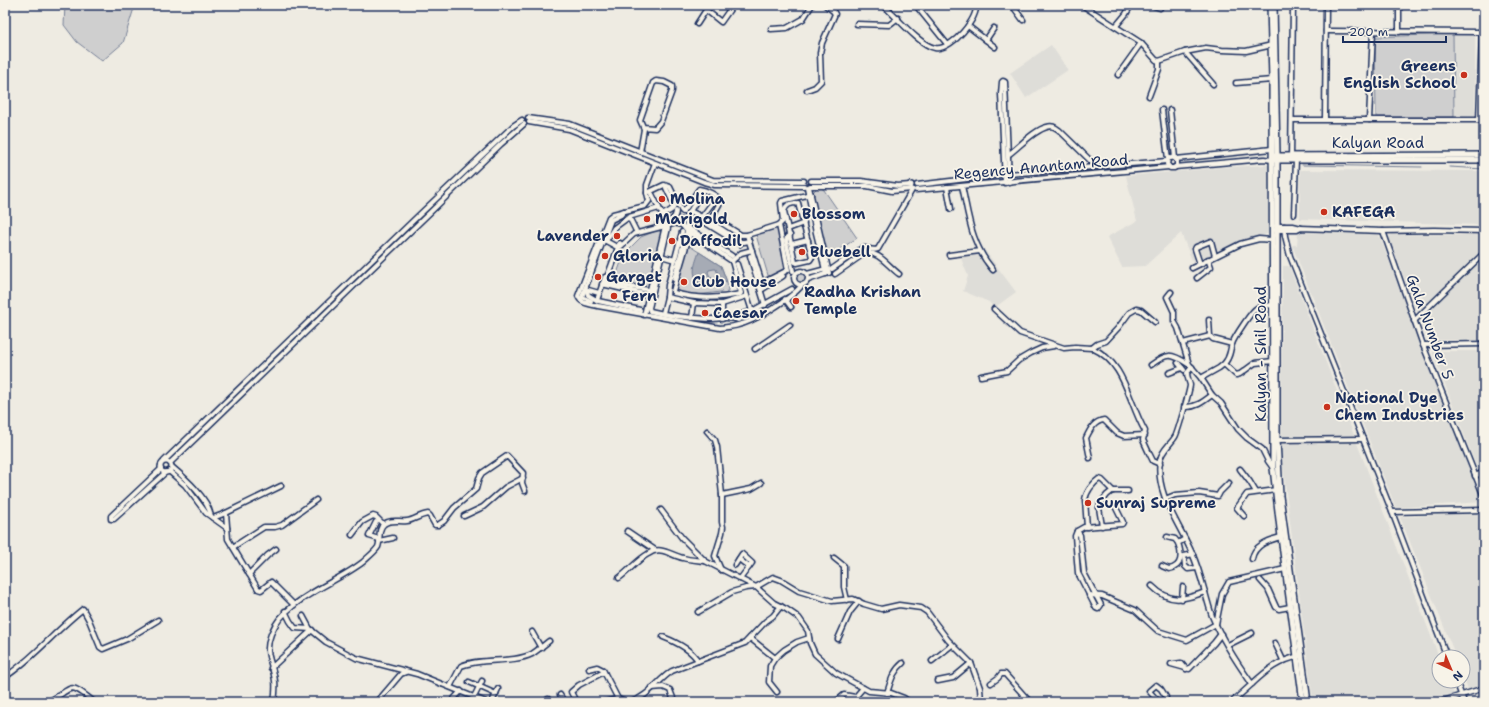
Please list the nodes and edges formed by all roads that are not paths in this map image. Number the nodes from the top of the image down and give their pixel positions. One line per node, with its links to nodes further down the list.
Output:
1 (733, 5): 16 (street)
2 (812, 5): 26 (street)
3 (825, 5): 42 (street)
4 (884, 5): 19 (street)
5 (976, 5): 23 (street)
6 (1012, 5): 20 (street)
7 (1082, 5): 24 (street)
8 (1131, 5): 24 (street)
9 (1152, 5): 18 (street)
10 (1270, 5): 34 (main road, Kalyan - Shil Road)
11 (1274, 5): 34 (main road, Kalyan - Shil Road)
12 (1293, 5): 46 (street)
13 (1326, 5): 27 (street)
14 (1399, 5): 29 (street)
15 (1483, 5): 30 (street)
16 (705, 7): 21 (street)
17 (918, 8): 33 (street)
18 (1160, 8)
19 (898, 18): 22 (street); 33 (street)
20 (1023, 20)
21 (697, 24)
22 (857, 24)
23 (968, 26): 31 (street); 33 (street)
24 (1116, 26): 32 (street)
25 (994, 28): 31 (street)
26 (771, 29)
27 (1326, 31): 28 (street); 47 (street)
28 (1373, 31): 29 (street); 48 (street)
29 (1399, 32): 30 (street)
30 (1482, 32): 49 (street)
31 (986, 40): 35 (street)
32 (1141, 43): 37 (street); 38 (street)
33 (948, 44)
34 (1273, 45): 36 (street); 39 (main road, Kalyan - Shil Road); 60 (main road, Kalyan - Shil Road)
35 (995, 47)
36 (1185, 52): 37 (street); 41 (street)
37 (1159, 61): 43 (street)
38 (1118, 75)
39 (1272, 80): 40 (street); 53 (main road, Kalyan - Shil Road)
40 (1236, 83)
41 (1213, 84)
42 (807, 90)
43 (1149, 96)
44 (1162, 110): 64 (street)
45 (1170, 110): 62 (street)
46 (1293, 120): 47 (street); 61 (street)
47 (1325, 120): 48 (street)
48 (1369, 120): 49 (street)
49 (1479, 120): 50 (street)
50 (1484, 120)
51 (526, 121): 55 (street); 59 (street); 76 (street)
52 (643, 127): 52 (street); 55 (street)
53 (1272, 150): 54 (street); 60 (main road, Kalyan - Shil Road)
54 (1263, 151): 57 (street); 60 (street); 63 (street)
55 (640, 152): 59 (street); 77 (street)
56 (1008, 155): 70 (street); 75 (street); 75 (street)
57 (1225, 155): 62 (street); 66 (street)
58 (1484, 155): 61 (main road, Kalyan Road)
59 (639, 157): 67 (street)
60 (1275, 158): 61 (main road, Kalyan Road); 63 (street); 106 (main road, Kalyan - Shil Road)
61 (1294, 158): 65 (main road, Kalyan Road); 99 (street)
62 (1176, 159): 64 (street); 72 (street)
63 (1264, 159): 66 (street)
64 (1168, 160): 68 (street, Regency Anantam Road); 71 (street)
65 (1484, 160)
66 (1226, 162): 72 (street)
67 (655, 163): 77 (street); 86 (street)
68 (1132, 163): 69 (street, Regency Anantam Road); 73 (street)
69 (1108, 165): 70 (street, Regency Anantam Road); 74 (street)
70 (1096, 166): 75 (street, Regency Anantam Road)
71 (1169, 167): 72 (street); 73 (street, Regency Anantam Road)
72 (1175, 167)
73 (1132, 171): 74 (street, Regency Anantam Road)
74 (1108, 173): 79 (street, Regency Anantam Road)
75 (1007, 174): 79 (street); 84 (street, Regency Anantam Road)
76 (462, 177): 91 (street); 96 (street)
77 (701, 178): 78 (street); 80 (street); 85 (street)
78 (804, 181): 80 (street); 80 (street)
79 (1007, 183): 81 (street, Regency Anantam Road)
80 (808, 185): 84 (street); 88 (street)
81 (962, 186): 82 (street, Regency Anantam Road); 123 (street)
82 (947, 187): 84 (street, Regency Anantam Road); 92 (street)
83 (666, 188): 98 (street)
84 (912, 188): 124 (street)
85 (700, 191): 93 (street); 97 (street); 113 (street)
86 (647, 193): 94 (street); 97 (street)
87 (652, 194): 90 (street)
88 (809, 194): 105 (street); 139 (street)
89 (713, 202): 101 (street)
90 (659, 208): 98 (street); 100 (street)
91 (426, 209): 96 (street); 194 (street)
92 (950, 209)
93 (690, 210): 101 (street); 128 (street)
94 (624, 211): 117 (street); 160 (street)
95 (676, 211): 104 (street)
96 (430, 212): 197 (street)
97 (683, 212): 102 (street)
98 (662, 214): 104 (street)
99 (1294, 214)
100 (629, 217): 109 (street); 117 (street)
101 (702, 218): 118 (street); 119 (street)
102 (679, 222): 104 (street); 112 (street)
103 (804, 223): 108 (street); 108 (street); 115 (street)
104 (666, 225): 109 (street); 127 (street); 151 (street); 151 (street)
105 (779, 225): 113 (street); 138 (street)
106 (1274, 228): 107 (street); 116 (main road, Kalyan - Shil Road); 180 (main road, Kalyan - Shil Road)
107 (1285, 228): 110 (street); 204 (street)
108 (788, 229): 114 (street)
109 (636, 231): 121 (street)
110 (1383, 231): 111 (street); 176 (street, Gala Number 5)
111 (1484, 231)
112 (686, 232): 132 (street); 133 (street); 133 (street); 147 (street)
113 (747, 235): 118 (street)
114 (790, 235): 120 (street); 138 (street)
115 (808, 240): 120 (street); 120 (street)
116 (1272, 240): 130 (street); 164 (main road, Kalyan - Shil Road)
117 (605, 241): 121 (street); 149 (street)
118 (749, 241): 122 (street)
119 (740, 244)
120 (792, 244)
121 (617, 247): 146 (street)
122 (752, 250): 133 (street); 138 (street)
123 (980, 251): 126 (street); 137 (street)
124 (876, 252): 139 (street); 141 (street); 142 (street)
125 (1484, 253): 176 (street)
126 (949, 255)
127 (661, 256): 132 (street); 170 (street)
128 (732, 256)
129 (750, 256): 152 (street)
130 (1214, 256): 131 (street); 135 (street)
131 (1208, 259): 135 (street); 144 (street)
132 (675, 260): 147 (street)
133 (732, 261)
134 (737, 264): 156 (street)
135 (1200, 264): 136 (street)
136 (1192, 268)
137 (993, 270)
138 (793, 271): 140 (street); 148 (street)
139 (828, 271): 140 (street); 145 (street)
140 (807, 274): 145 (street)
141 (836, 274)
142 (898, 274)
143 (783, 276): 152 (street)
144 (1197, 278)
145 (808, 280): 148 (street)
146 (602, 284): 154 (street); 155 (street)
147 (668, 285): 157 (street)
148 (802, 285): 158 (street)
149 (585, 288): 154 (street); 159 (street); 160 (street)
150 (792, 289): 163 (street)
151 (649, 290): 171 (street)
152 (761, 290): 163 (street)
153 (1171, 292): 181 (street)
154 (599, 293): 159 (street)
155 (644, 294)
156 (747, 296): 162 (street); 168 (street)
157 (667, 297): 161 (street); 170 (street)
158 (785, 299): 165 (street); 169 (street)
159 (597, 300): 167 (street)
160 (591, 302): 171 (street)
161 (694, 303): 162 (street); 173 (street)
162 (722, 304): 174 (street)
163 (765, 305): 168 (street)
164 (1273, 305): 180 (main road, Kalyan - Shil Road); 182 (street)
165 (791, 307)
166 (994, 309): 185 (street)
167 (640, 310)
168 (752, 311): 172 (street)
169 (760, 312): 171 (street); 172 (street)
170 (663, 313): 173 (street)
171 (644, 315)
172 (733, 317): 174 (street)
173 (692, 318): 174 (street)
174 (722, 319)
175 (1209, 320): 179 (street)
176 (1414, 321): 184 (street, Gala Number 5)
177 (1155, 322): 186 (street)
178 (790, 325): 187 (street)
179 (1210, 336): 181 (street); 182 (street)
180 (1275, 341): 188 (main road, Kalyan - Shil Road); 205 (main road, Kalyan - Shil Road)
181 (1183, 343): 192 (street)
182 (1232, 344): 190 (street)
183 (1484, 344): 184 (street)
184 (1423, 345): 215 (street, Gala Number 5)
185 (1055, 346): 186 (street); 198 (street)
186 (1092, 348): 203 (street)
187 (756, 349)
188 (1273, 361): 190 (street); 210 (main road, Kalyan - Shil Road)
189 (1178, 363): 193 (street)
190 (1224, 364): 199 (street)
191 (1151, 365): 192 (street)
192 (1190, 366): 196 (street); 199 (street)
193 (1182, 368): 195 (street); 196 (street)
194 (255, 372): 197 (street); 207 (street)
195 (1169, 373)
196 (1187, 373): 201 (street)
197 (260, 376): 209 (street)
198 (982, 376)
199 (1201, 378): 200 (street)
200 (1212, 395): 201 (street); 210 (street)
201 (1184, 407): 208 (street)
202 (708, 430): 226 (street)
203 (1145, 433): 206 (street); 208 (street)
204 (1363, 439): 205 (street); 234 (street)
205 (1277, 440): 210 (main road, Kalyan - Shil Road)
206 (1090, 458)
207 (164, 461): 209 (street); 211 (street)
208 (1160, 464): 229 (street)
209 (171, 465): 213 (street); 218 (street)
210 (1276, 468): 221 (main road, Kalyan - Shil Road); 304 (main road, Kalyan - Shil Road)
211 (161, 469): 213 (street); 227 (street)
212 (1240, 470): 225 (street)
213 (168, 472): 218 (street); 227 (street)
214 (1484, 472): 215 (street)
215 (1476, 476): 228 (street, Gala Number 5)
216 (522, 478): 222 (street); 236 (street); 240 (street)
217 (761, 482): 226 (street)
218 (187, 483): 238 (street)
219 (1229, 483): 229 (street)
220 (280, 486): 235 (street)
221 (1276, 490): 225 (street); 247 (main road, Kalyan - Shil Road)
222 (525, 491)
223 (1114, 491): 224 (street); 241 (street); 242 (street)
224 (1128, 491)
225 (1256, 492): 237 (street)
226 (722, 495): 266 (street)
227 (134, 497): 227 (street)
228 (1484, 497)
229 (1166, 499): 250 (street)
230 (316, 500): 253 (street)
231 (1116, 508): 241 (street)
232 (660, 510): 259 (street)
233 (1484, 510): 234 (street)
234 (1392, 512): 303 (street)
235 (226, 513): 238 (street); 243 (street)
236 (464, 516)
237 (1244, 516)
238 (212, 517): 243 (street)
239 (376, 522): 251 (street)
240 (383, 524): 246 (street); 251 (street)
241 (1102, 526): 242 (street)
242 (1087, 527): 245 (street)
243 (227, 528): 253 (street)
244 (627, 532): 255 (street)
245 (1076, 533): 262 (street); 264 (street)
246 (352, 535)
247 (1281, 537): 258 (street); 265 (main road, Kalyan - Shil Road)
248 (393, 538): 251 (street)
249 (1167, 538): 252 (street)
250 (1185, 539): 252 (street); 256 (street)
251 (379, 540): 282 (street)
252 (1178, 543): 261 (street)
253 (233, 548): 267 (street)
254 (276, 549): 267 (street)
255 (655, 550): 259 (street); 269 (street)
256 (1193, 554): 263 (street); 263 (street)
257 (834, 558): 280 (street)
258 (1252, 559)
259 (705, 561): 266 (street)
260 (735, 565): 271 (street)
261 (1162, 566)
262 (1083, 568): 264 (street); 268 (street)
263 (1197, 568): 276 (street)
264 (1078, 569): 270 (street)
265 (1285, 569): 284 (main road, Kalyan - Shil Road); 289 (street)
266 (721, 570): 271 (street)
267 (249, 574): 282 (street)
268 (1085, 575): 270 (street); 278 (street)
269 (619, 578)
270 (1080, 578): 277 (street)
271 (740, 579): 274 (street)
272 (1260, 580): 284 (street)
273 (1152, 586): 279 (street)
274 (756, 587): 280 (street); 283 (street); 286 (street)
275 (1183, 587): 279 (street)
276 (1205, 592): 279 (street); 289 (street)
277 (1090, 595): 278 (street); 278 (street)
278 (1096, 596): 289 (street)
279 (1182, 599)
280 (847, 600): 281 (street)
281 (859, 601): 297 (street); 300 (street)
282 (294, 605): 285 (street)
283 (781, 606): 295 (street); 296 (street)
284 (1290, 607): 304 (main road, Kalyan - Shil Road)
285 (285, 611): 290 (street); 312 (street)
286 (698, 612)
287 (303, 616): 290 (street)
288 (158, 620): 316 (street)
289 (1216, 624): 293 (street)
290 (311, 630): 312 (street); 314 (street)
291 (532, 632): 302 (street)
292 (1252, 633): 301 (street)
293 (1221, 634): 301 (street); 311 (street)
294 (663, 637): 307 (street)
295 (750, 638): 305 (street); 307 (street)
296 (809, 638): 305 (street); 325 (street)
297 (838, 639)
298 (550, 641): 302 (street)
299 (1275, 643): 306 (street)
300 (952, 645): 308 (street); 310 (street)
301 (1228, 646): 321 (street)
302 (541, 648): 322 (street)
303 (1444, 649)
304 (1299, 656): 306 (street); 359 (main road, Kalyan - Shil Road); 360 (main road, Kalyan - Shil Road)
305 (775, 658): 329 (street)
306 (1283, 660): 321 (street)
307 (698, 661): 324 (street)
308 (932, 661)
309 (903, 663): 330 (street)
310 (970, 663): 318 (street); 355 (street)
311 (1172, 664)
312 (271, 668): 342 (street)
313 (589, 669): 315 (street)
314 (407, 672): 322 (street); 343 (street)
315 (604, 672): 336 (street); 348 (street)
316 (5, 677)
317 (482, 681): 323 (street)
318 (938, 681)
319 (469, 682): 323 (street)
320 (991, 683): 356 (street)
321 (1252, 684): 358 (street)
322 (450, 687): 328 (street)
323 (479, 687): 333 (street); 346 (street)
324 (652, 688): 351 (street); 352 (street)
325 (863, 688): 330 (street); 334 (street)
326 (1484, 688): 331 (street)
327 (1459, 689): 331 (street)
328 (461, 691): 333 (street); 335 (street)
329 (777, 692)
330 (887, 693): 354 (street)
331 (1461, 695): 361 (street); 362 (street)
332 (560, 696): 347 (street)
333 (474, 697): 338 (street)
334 (855, 697): 339 (street); 353 (street)
335 (455, 698): 344 (street); 345 (street)
336 (618, 699): 349 (street); 350 (street)
337 (1159, 700): 357 (street); 357 (street)
338 (482, 701)
339 (837, 701)
340 (48, 702): 341 (street)
341 (94, 702)
342 (274, 702)
343 (377, 702)
344 (451, 702)
345 (459, 702)
346 (492, 702)
347 (564, 702)
348 (576, 702)
349 (604, 702)
350 (625, 702)
351 (632, 702)
352 (670, 702)
353 (851, 702)
354 (909, 702)
355 (981, 702)
356 (1030, 702)
357 (1164, 702)
358 (1232, 702)
359 (1303, 702)
360 (1308, 702)
361 (1440, 702)
362 (1464, 702)

